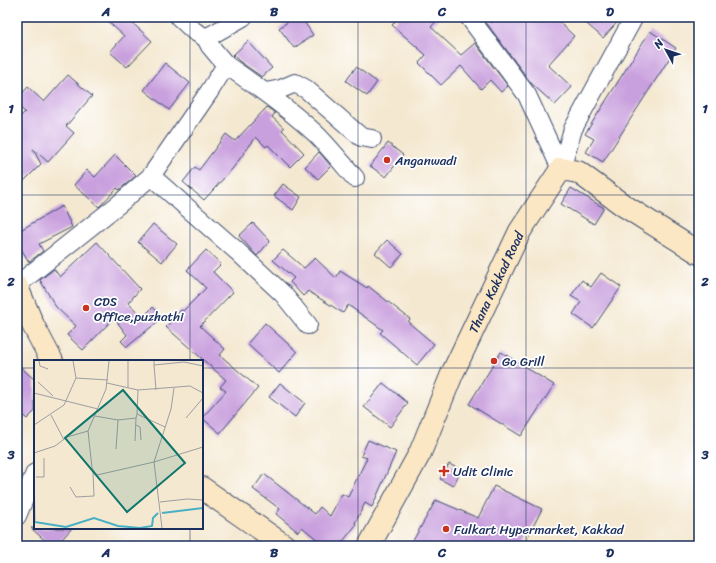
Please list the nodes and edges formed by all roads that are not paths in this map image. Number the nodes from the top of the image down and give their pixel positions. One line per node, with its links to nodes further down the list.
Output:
1 (179, 17): 5 (street)
2 (243, 17): 5 (street)
3 (469, 17): 9 (street)
4 (634, 17): 9 (street)
5 (206, 38): 6 (street)
6 (226, 65): 7 (street); 10 (street)
7 (266, 92): 8 (street); 11 (street)
8 (372, 139)
9 (561, 169): 12 (main road); 20 (main road, Thana Kakkad Road)
10 (151, 176): 13 (street); 14 (street)
11 (355, 178)
12 (699, 253)
13 (17, 286): 15 (main road)
14 (308, 326)
15 (51, 360)
16 (34, 475): 18 (street)
17 (203, 489): 19 (main road)
18 (17, 516)
19 (285, 546)
20 (369, 546)

